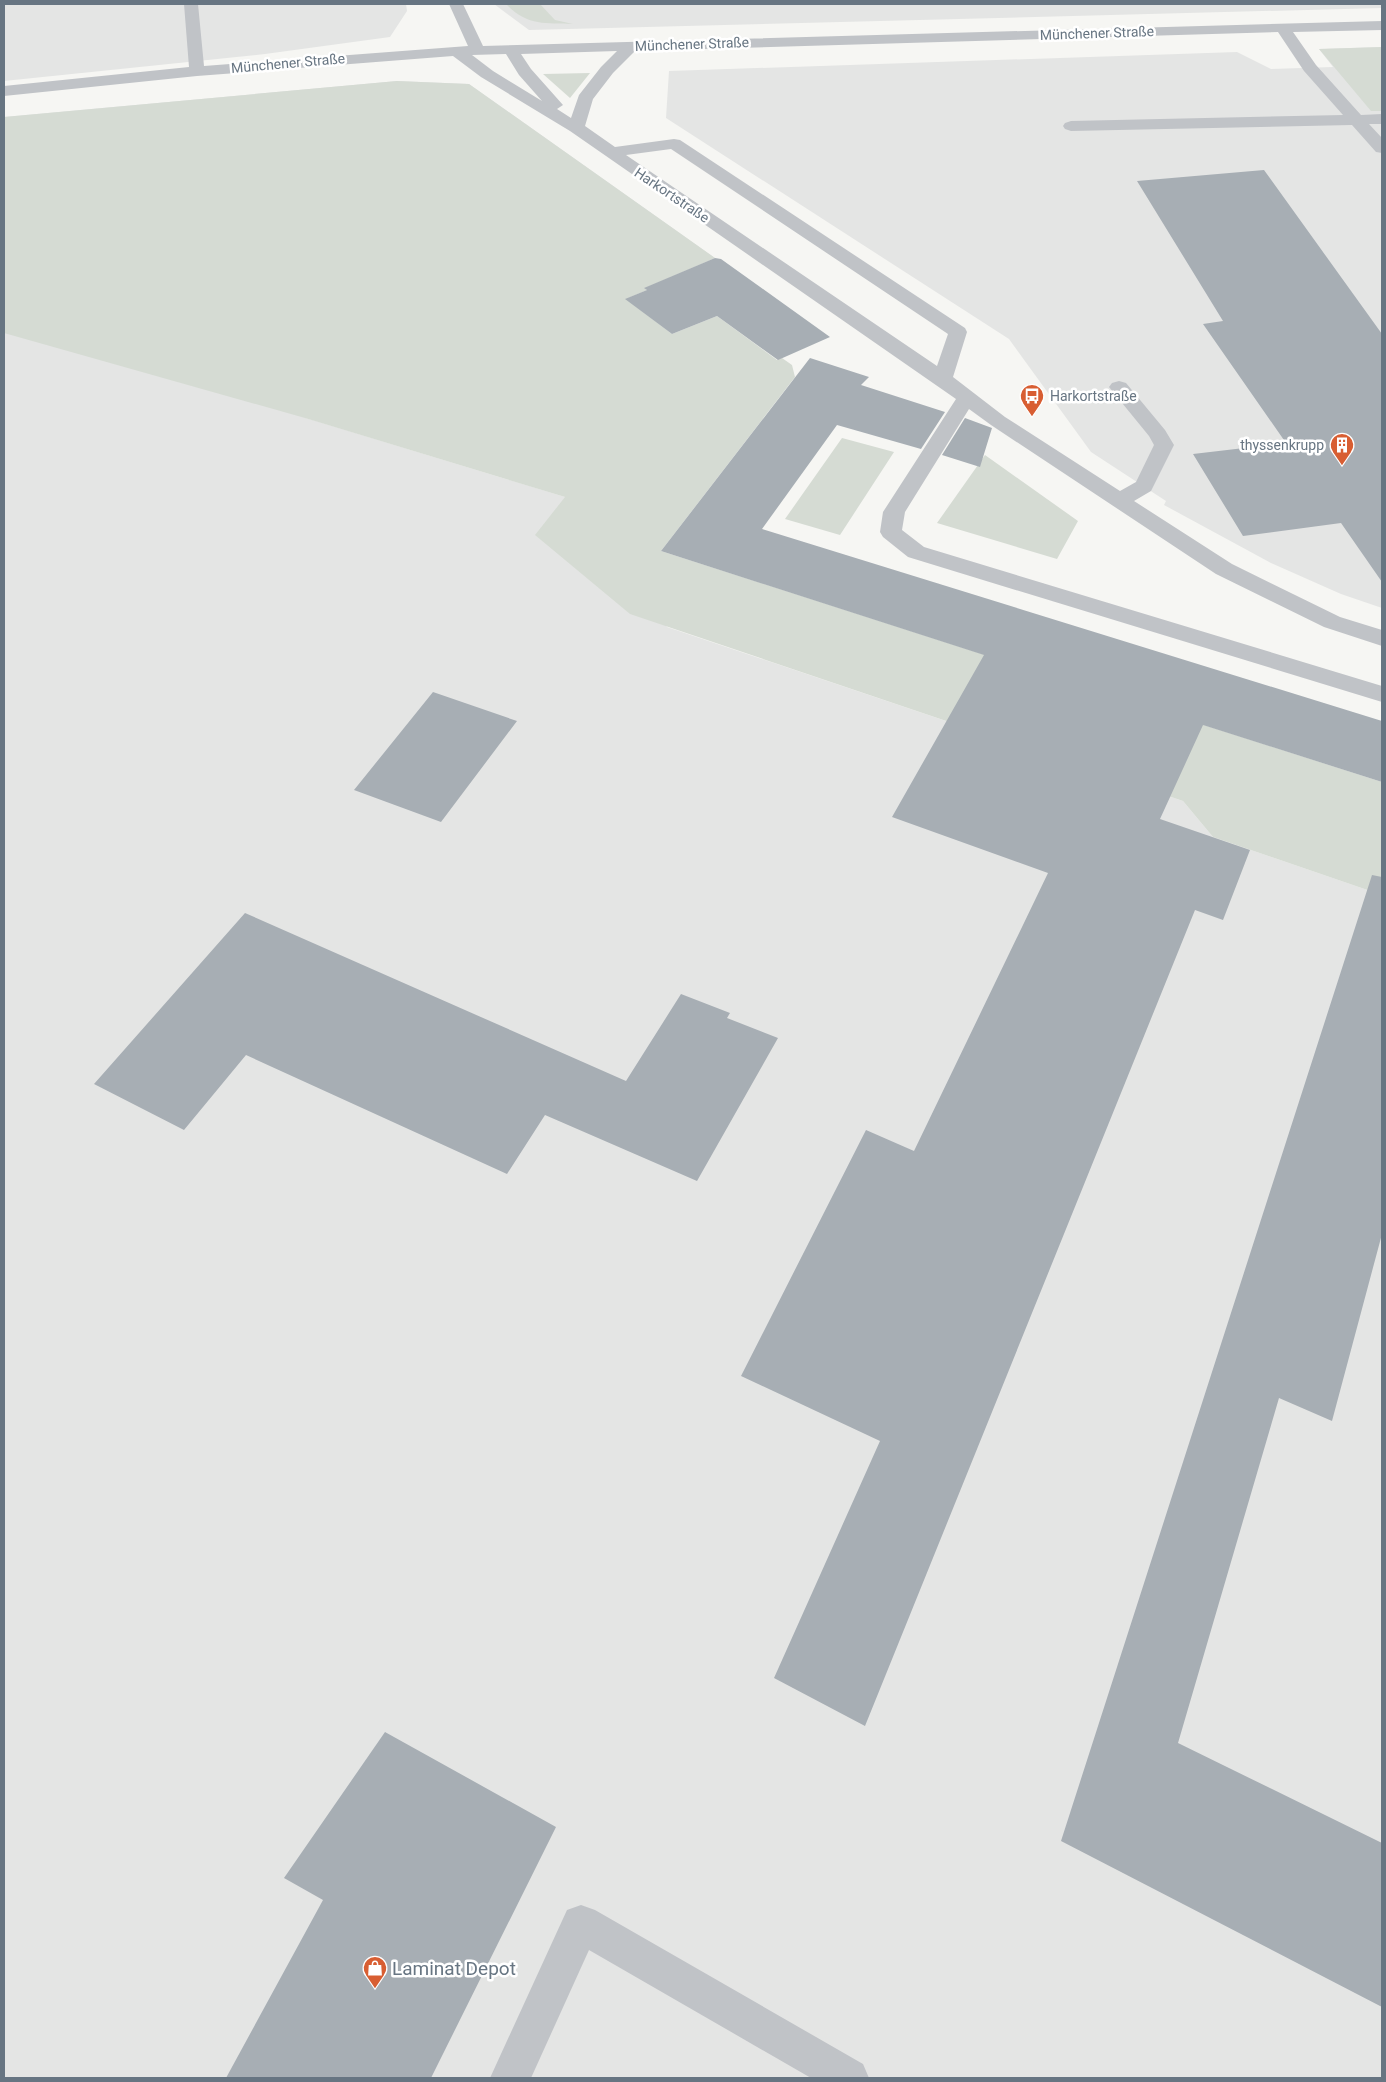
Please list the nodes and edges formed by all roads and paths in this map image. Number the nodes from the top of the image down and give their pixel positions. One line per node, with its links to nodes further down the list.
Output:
1 (191, 4): 9 (street)
2 (456, 4): 7 (street)
3 (1382, 25): 4 (street, Münchener Straße)
4 (1282, 28): 5 (street, Münchener Straße); 12 (street)
5 (632, 45): 6 (street, Münchener Straße); 14 (street)
6 (510, 49): 7 (street, Münchener Straße); 14 (street, Harkortstraße)
7 (476, 50): 8 (street, Münchener Straße)
8 (456, 51): 9 (street, Münchener Straße); 14 (street, Harkortstraße)
9 (197, 71): 10 (street, Münchener Straße)
10 (4, 91)
11 (1382, 119): 12 (street)
12 (1356, 120): 13 (street); 15 (street)
13 (1071, 126)
14 (576, 128): 16 (street, Harkortstraße)
15 (1382, 148)
16 (611, 153): 17 (street, Harkortstraße); 17 (street)
17 (943, 379): 19 (street, Harkortstraße)
18 (1119, 386): 20 (street)
19 (967, 397): 20 (street, Harkortstraße); 22 (street)
20 (1119, 501): 21 (street, Harkortstraße)
21 (1382, 638)
22 (1382, 694)
23 (510, 2078): 24 (street)
24 (849, 2078)

